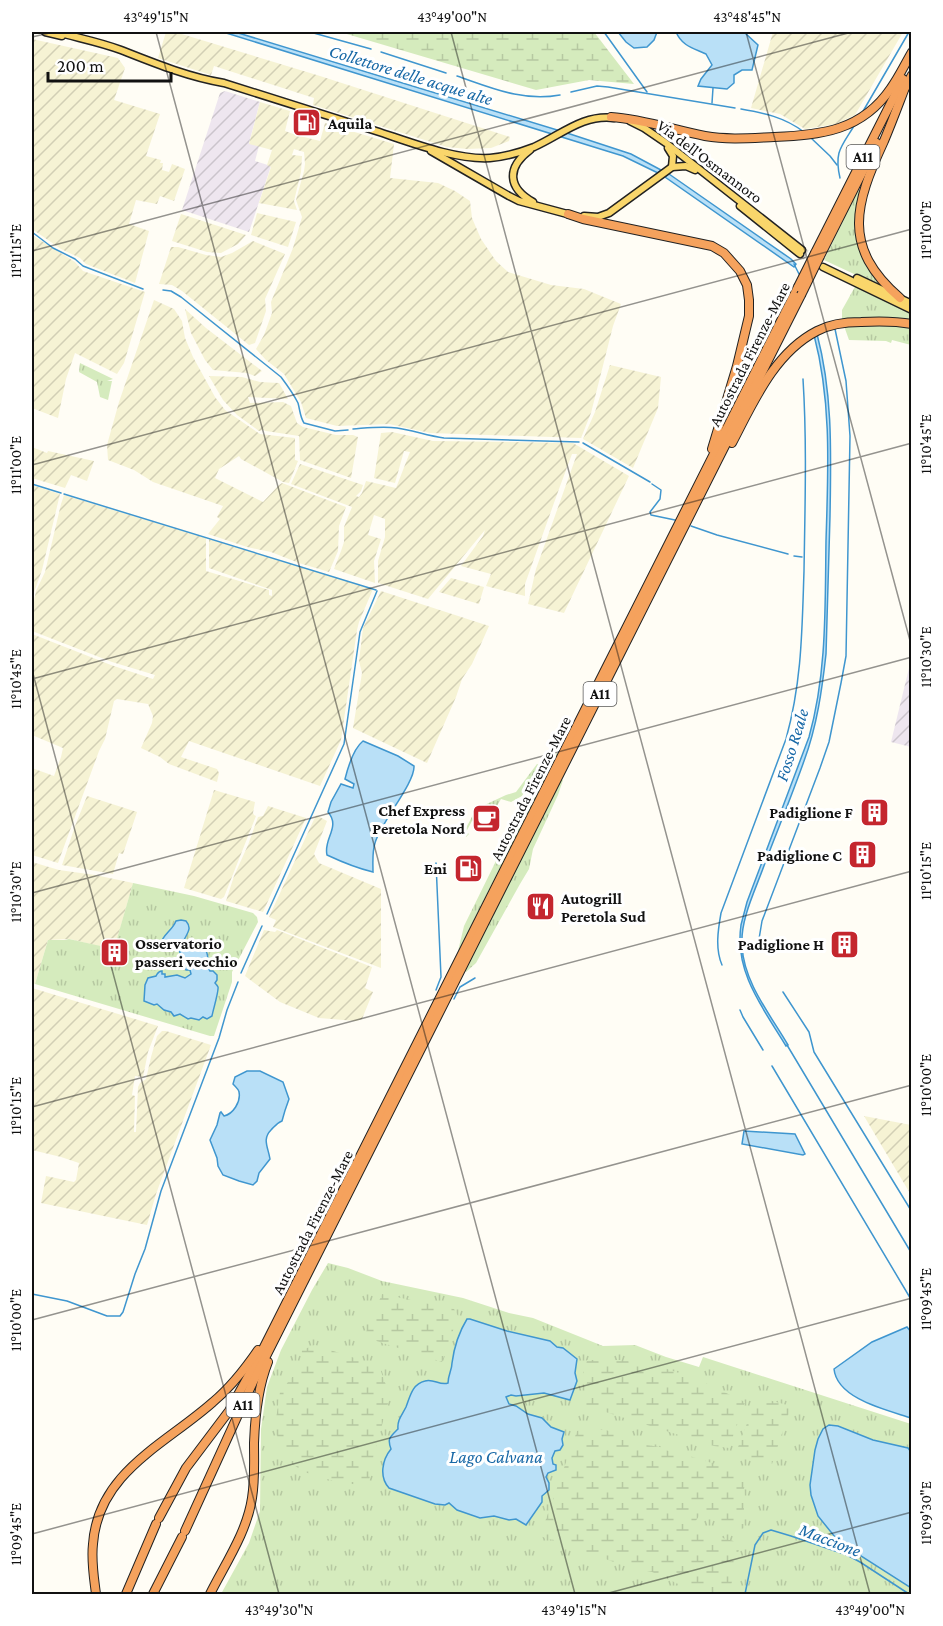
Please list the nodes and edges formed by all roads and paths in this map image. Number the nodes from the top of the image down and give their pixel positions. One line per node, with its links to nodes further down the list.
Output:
1 (45, 32): 4 (main road, Via dell'Osmannoro)
2 (57, 32): 4 (main road, Via dell'Osmannoro)
3 (912, 52): 8 (highway)
4 (132, 55): 10 (main road, Via dell'Osmannoro)
5 (912, 61): 15 (highway, Autostrada Firenze-Mare / A11)
6 (912, 75): 7 (highway, Autostrada Firenze-Mare / A11)
7 (906, 85): 15 (highway, Autostrada Firenze-Mare / A11); 16 (highway)
8 (611, 117): 9 (main road, Via dell'Osmannoro); 11 (main road, Via dell'Osmannoro)
9 (655, 135): 12 (main road); 12 (main road, Via dell'Osmannoro)
10 (420, 145): 11 (main road, Via dell'Osmannoro); 13 (main road, Via dell'Osmannoro)
11 (534, 147): 13 (main road)
12 (672, 167): 14 (main road, Via dell'Osmannoro)
13 (545, 208): 14 (main road, Via dell'Osmannoro)
14 (568, 214): 20 (highway)
15 (821, 260): 16 (main road); 18 (main road); 20 (highway, Autostrada Firenze-Mare / A11, bridge)
16 (900, 298): 17 (main road)
17 (912, 304)
18 (912, 310)
19 (912, 324): 20 (highway)
20 (680, 528): 21 (highway, Autostrada Firenze-Mare / A11); 22 (highway, Autostrada Firenze-Mare / A11)
21 (304, 1281): 25 (highway, Autostrada Firenze-Mare / A11); 26 (highway)
22 (273, 1329): 23 (highway); 24 (highway, Autostrada Firenze-Mare / A11)
23 (96, 1594)
24 (126, 1594)
25 (153, 1594)
26 (210, 1594)

